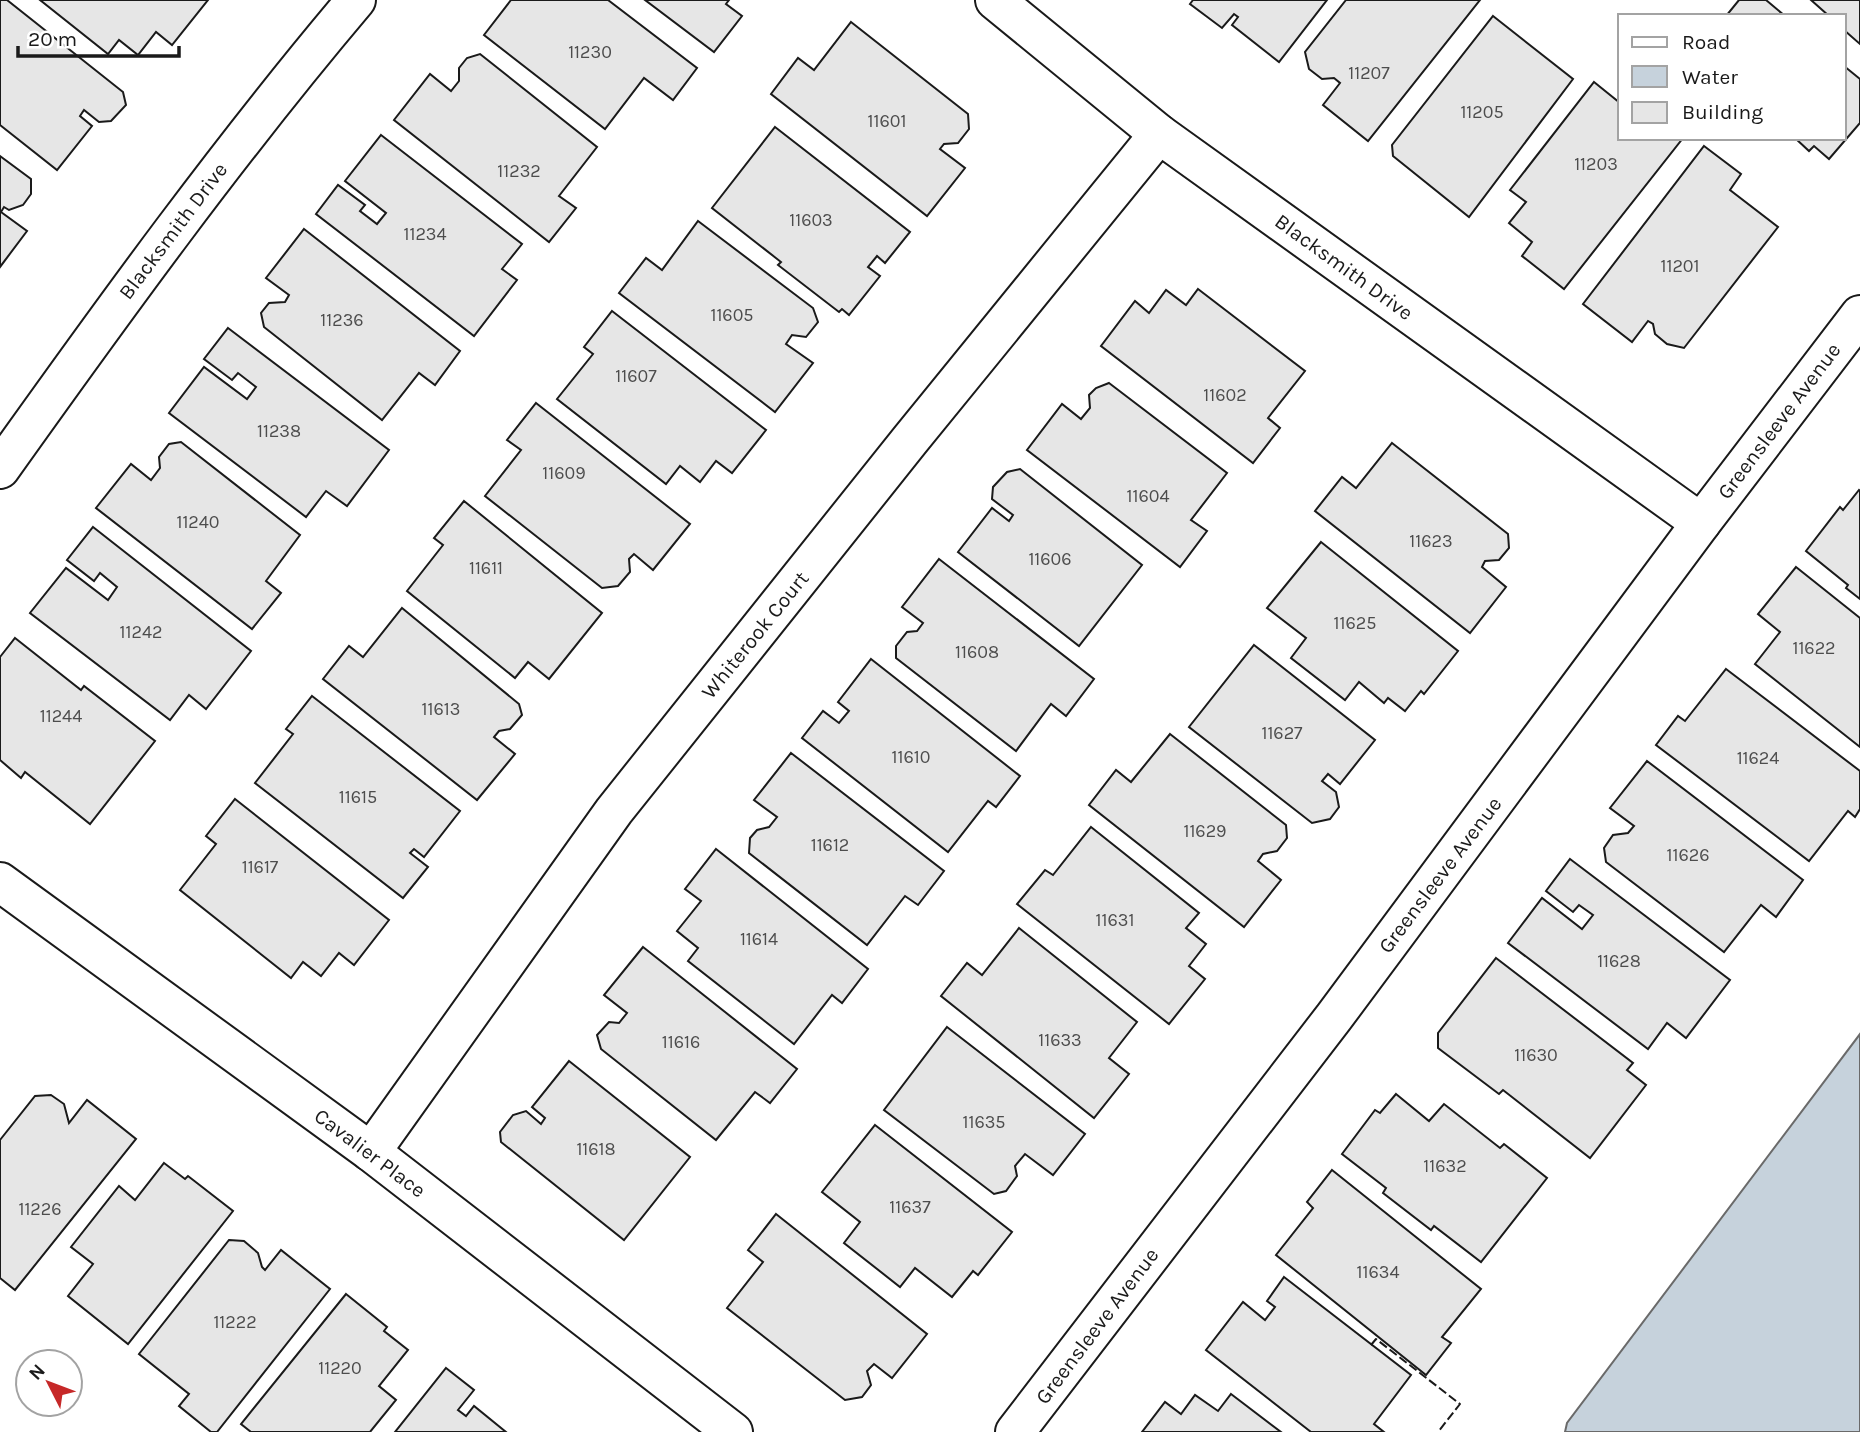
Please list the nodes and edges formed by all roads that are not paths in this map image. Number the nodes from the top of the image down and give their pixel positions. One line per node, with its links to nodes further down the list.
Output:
1 (356, 0): 5 (street, Blacksmith Drive)
2 (995, 0): 3 (street, Blacksmith Drive)
3 (1159, 134): 6 (street, Blacksmith Drive); 8 (street, Whiterook Court)
4 (1860, 315): 6 (street, Greensleeve Avenue)
5 (0, 469)
6 (1701, 523): 10 (street, Greensleeve Avenue)
7 (0, 882): 8 (street, Cavalier Place)
8 (372, 1152): 9 (street, Cavalier Place)
9 (733, 1432)
10 (1015, 1432)

